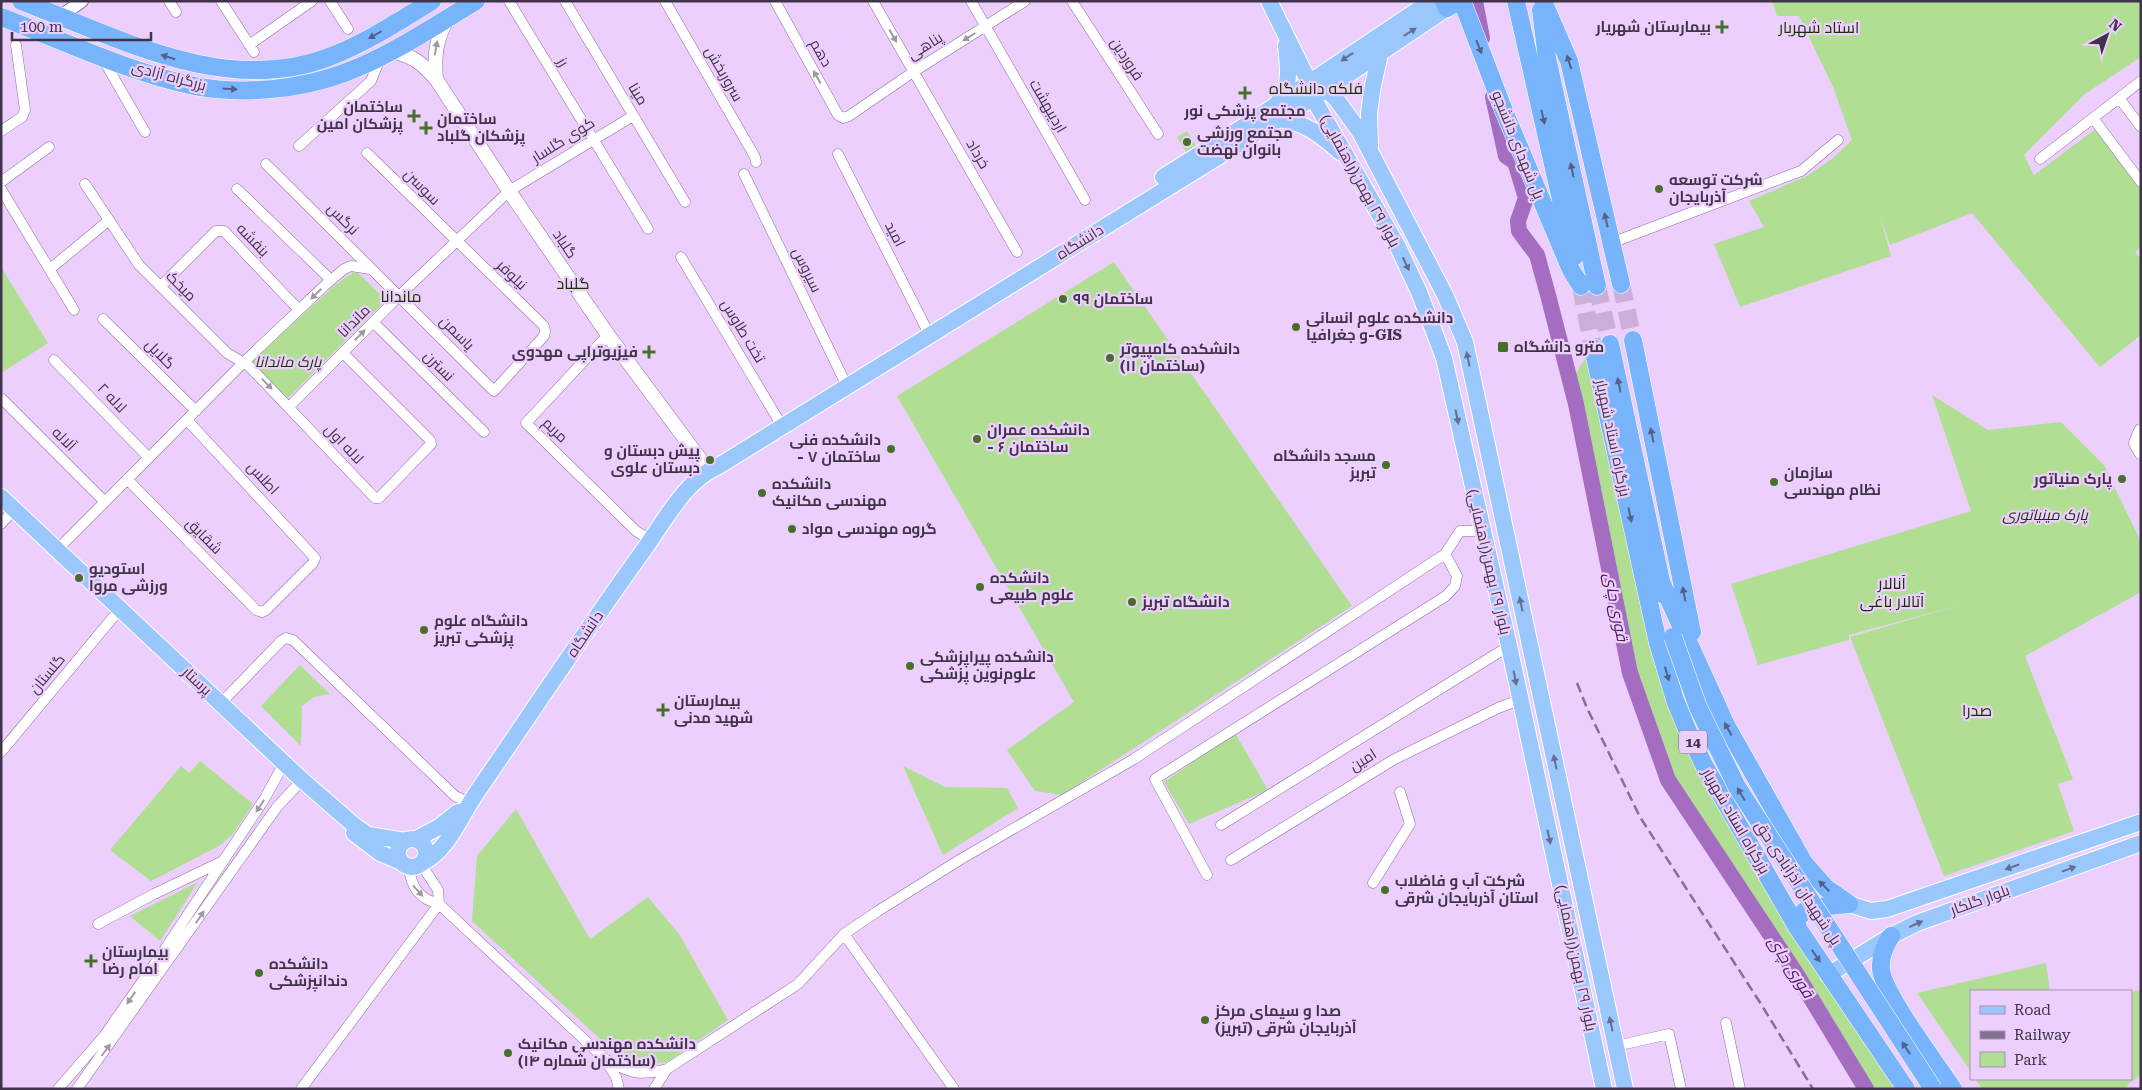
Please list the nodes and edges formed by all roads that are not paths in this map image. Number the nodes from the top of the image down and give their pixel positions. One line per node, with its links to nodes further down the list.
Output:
1 (21, 1): 24 (highway, بزرگراه آزادی)
2 (82, 1): 24 (street)
3 (169, 1): 23 (street)
4 (221, 1): 5 (street)
5 (312, 1)
6 (330, 1): 29 (street)
7 (476, 1): 27 (highway, بزرگراه آزادی)
8 (508, 1): 50 (street, رز)
9 (565, 1): 42 (street, مینا)
10 (665, 1): 59 (street, سروربخش)
11 (775, 1): 43 (street, دهم, one-way to 11)
12 (872, 1): 36 (street, خرداد, one-way to 36)
13 (971, 1): 28 (street, اردیبهشت)
14 (1024, 1): 28 (street, پناهی)
15 (1072, 1): 49 (street, فروردین)
16 (1269, 1): 30 (main road)
17 (1431, 1): 39 (main road, دانشگاه, one-way to 39)
18 (1516, 1): 81 (highway, one-way to 81)
19 (1540, 1): 81 (highway, one-way to 19)
20 (1543, 1): 73 (highway, one-way to 20)
21 (1453, 3): 33 (main road, دانشگاه, one-way to 21); 81 (highway, پل شهدای دانشجو, one-way to 81)
22 (428, 4): 26 (highway, بزرگراه آزادی); 27 (highway)
23 (176, 12)
24 (61, 16): 26 (highway, بزرگراه آزادی, one-way to 24)
25 (1, 17): 35 (highway, بزرگراه آزادی)
26 (406, 17): 31 (highway)
27 (440, 22): 31 (highway, بزرگراه آزادی); 37 (main road, one-way to 27)
28 (985, 26): 36 (street, پناهی, one-way to 36); 68 (street, اردیبهشت)
29 (348, 29)
30 (1286, 35): 39 (main road); 41 (main road)
31 (417, 36): 34 (highway, بزرگراه آزادی)
32 (16, 45): 46 (street)
33 (1381, 50): 39 (main road, دانشگاه); 55 (main road)
34 (387, 53): 35 (highway, بزرگراه آزادی, one-way to 34); 37 (main road, گلباد); 52 (street)
35 (101, 56): 47 (street)
36 (913, 72): 43 (street, پناهی); 74 (street, خرداد)
37 (436, 79): 67 (main road, گلباد)
38 (2141, 81): 40 (street)
39 (1316, 90): 41 (main road, دانشگاه); 48 (main road, بلوار ٢٩ بهمن(راهنمایی)); 54 (main road, بلوار ٢٩ بهمن(راهنمایی))
40 (2119, 98): 44 (street); 45 (street)
41 (1277, 112): 54 (main road); 87 (main road, دانشگاه); 104 (main road, دانشگاه)
42 (633, 116): 50 (street, کوی گلسار); 69 (street, مینا)
43 (843, 118)
44 (2093, 118): 58 (street); 63 (street)
45 (2141, 127)
46 (1, 132)
47 (145, 132)
48 (1360, 132): 54 (main road); 55 (main road, بلوار ٢٩ بهمن(راهنمایی))
49 (1158, 134)
50 (593, 139): 67 (street, کوی گلسار); 71 (street, رز)
51 (1838, 140): 73 (street)
52 (299, 146)
53 (49, 147): 62 (street)
54 (1344, 151): 109 (main road, بلوار ٢٩ بهمن(راهنمایی), one-way to 109)
55 (1370, 151): 124 (main road, بلوار ٢٩ بهمن(راهنمایی), one-way to 55)
56 (367, 153): 72 (street, سوسن)
57 (838, 154): 87 (street, امید)
58 (2040, 159)
59 (756, 162)
60 (266, 164): 77 (street, نرگس)
61 (744, 174): 93 (street, سیروس)
62 (1, 182)
63 (2141, 182)
64 (85, 184): 70 (street, میخک)
65 (1, 189): 76 (street)
66 (237, 190): 78 (street)
67 (509, 191): 72 (street, ماندانا); 88 (main road, گلباد)
68 (1085, 200)
69 (685, 202)
70 (108, 221): 76 (street); 80 (street, میخک)
71 (648, 229)
72 (456, 242): 82 (street, ماندانا); 94 (street, نیلوفر)
73 (1611, 243): 79 (highway)
74 (1017, 252)
75 (681, 257): 99 (street, تخت طاوس)
76 (50, 269): 83 (street)
77 (372, 269): 78 (street); 82 (street, نرگس)
78 (331, 280): 84 (street, one-way to 84)
79 (1621, 284)
80 (161, 286): 84 (street, بنفشه); 92 (street, میخک)
81 (1589, 286)
82 (399, 296): 86 (street, ماندانا); 94 (street, یاسمن)
83 (74, 310)
84 (299, 310): 92 (street)
85 (103, 319): 97 (street, گلایل)
86 (373, 322): 90 (street, ماندانا, one-way to 86); 101 (street, نسترن)
87 (926, 328): 93 (main road, دانشگاه)
88 (608, 335): 104 (main road, گلباد); 110 (street, مریم)
89 (1633, 340): 118 (highway, one-way to 89)
90 (343, 353): 96 (street, ماندانا); 96 (street, لاله اول)
91 (54, 360): 103 (street, لاله ۲)
92 (244, 362): 96 (street, one-way to 96); 97 (street)
93 (844, 380): 99 (main road, دانشگاه)
94 (494, 391)
95 (2, 398): 107 (street, آلاله)
96 (289, 407)
97 (196, 411): 98 (street)
98 (187, 420): 103 (street); 114 (street, اطلس)
99 (779, 421): 104 (main road, دانشگاه)
100 (2141, 431): 102 (main road)
101 (484, 432)
102 (2141, 452)
103 (149, 458): 105 (street)
104 (709, 470): 110 (main road, دانشگاه)
105 (127, 479): 107 (street); 114 (street, شقایق)
106 (1, 498): 111 (main road, پرستار)
107 (105, 502): 111 (street)
108 (4, 516): 115 (main road, پرستار)
109 (1482, 531): 112 (street); 117 (main road, بلوار ٢٩ بهمن(راهنمایی))
110 (651, 540): 127 (main road, دانشگاه)
111 (57, 550): 120 (main road, پرستار)
112 (1445, 554): 137 (street); 144 (street)
113 (1662, 584): 116 (highway, بزرگراه استاد شهریار); 118 (highway); 139 (highway, بزرگراه استاد شهریار / 14, one-way to 139)
114 (262, 612)
115 (115, 615): 121 (street, گلستان); 122 (main road, پرستار)
116 (1673, 637): 165 (highway, پل شهیدان آذرآبادی حق, one-way to 116, bridge)
117 (1509, 646): 119 (main road, بلوار ٢٩ بهمن(راهنمایی), one-way to 119); 129 (street)
118 (1697, 659): 134 (highway, 14, one-way to 118)
119 (1519, 700): 125 (main road, بلوار ٢٩ بهمن(راهنمایی)); 133 (street, امین)
120 (221, 703): 122 (main road, پرستار); 127 (street)
121 (1, 752)
122 (282, 766): 123 (main road, پرستار); 132 (street, one-way to 132)
123 (300, 782): 130 (main road, پرستار); 135 (main road, پرستار); 136 (street)
124 (1560, 784): 125 (main road); 150 (main road, بلوار ٢٩ بهمن(راهنمایی), one-way to 124)
125 (1539, 789): 160 (main road, بلوار ٢٩ بهمن(راهنمایی), one-way to 160)
126 (1400, 792): 138 (street)
127 (470, 803): 130 (main road, دانشگاه); 135 (main road, دانشگاه)
128 (2141, 822): 141 (main road, بلوار گلکار, one-way to 141)
129 (1221, 825)
130 (410, 840): 135 (main road); 135 (main road)
131 (2141, 843): 145 (main road, بلوار گلکار, one-way to 131)
132 (225, 860): 136 (street); 142 (street); 155 (street, one-way to 155)
133 (1231, 860)
134 (1804, 863): 139 (highway); 141 (highway, one-way to 134)
135 (413, 864): 140 (street); 140 (street, one-way to 140)
136 (234, 867): 156 (street, one-way to 136)
137 (1207, 875)
138 (1374, 883)
139 (1771, 883): 143 (highway, بزرگراه استاد شهریار / 14)
140 (439, 904): 151 (street); 157 (street)
141 (1849, 904): 143 (highway)
142 (98, 924)
143 (1796, 927): 146 (highway, بزرگراه استاد شهریار / 14, one-way to 146)
144 (844, 934): 152 (street); 159 (street)
145 (1891, 936): 146 (main road, بلوار گلکار); 147 (highway)
146 (1828, 975): 148 (highway, بزرگراه استاد شهریار / 14)
147 (1886, 988): 148 (highway); 166 (highway)
148 (1852, 1008): 164 (highway, بزرگراه استاد شهریار / 14)
149 (1726, 1023): 163 (street)
150 (1616, 1046): 161 (main road, بلوار ٢٩ بهمن(راهنمایی)); 162 (street)
151 (604, 1058): 153 (street); 154 (street)
152 (668, 1069): 153 (street); 158 (street)
153 (636, 1073): 154 (street); 158 (street)
154 (619, 1088)
155 (58, 1089)
156 (77, 1089)
157 (302, 1089)
158 (653, 1089)
159 (954, 1089)
160 (1604, 1089)
161 (1625, 1089)
162 (1681, 1089)
163 (1740, 1089)
164 (1906, 1089)
165 (1933, 1089)
166 (1953, 1089)

